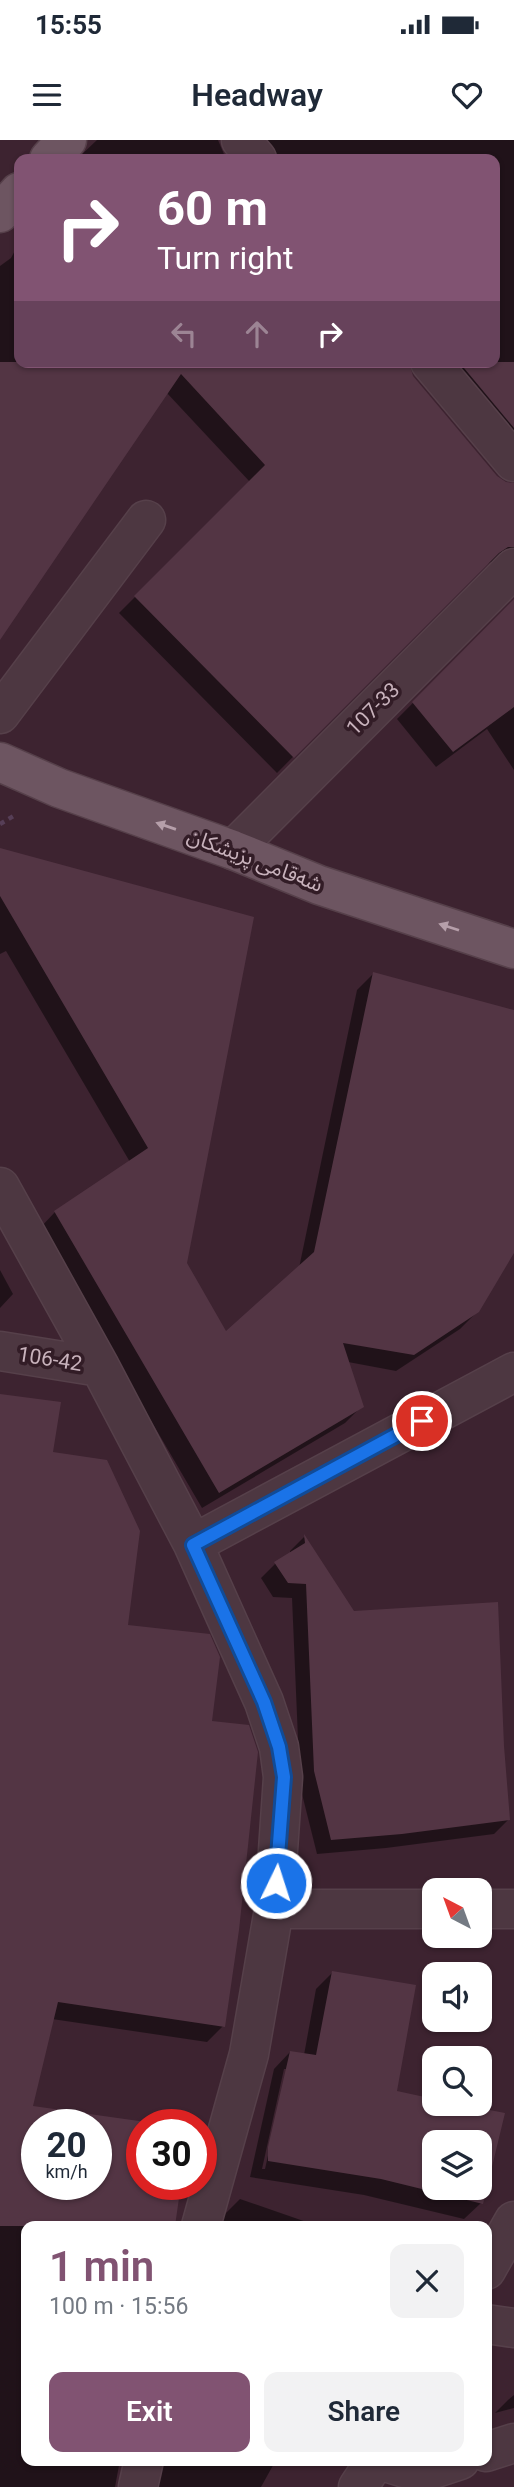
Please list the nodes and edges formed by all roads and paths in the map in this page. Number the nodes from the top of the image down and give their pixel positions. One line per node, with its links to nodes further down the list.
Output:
1 (66, 140): 3 (main road)
2 (241, 140): 4 (street)
3 (53, 154)
4 (253, 154)
5 (14, 198): 6 (main road)
6 (0, 213)
7 (435, 368): 8 (street)
8 (514, 462)
9 (146, 520): 11 (street)
10 (514, 568): 15 (street, 107-33)
11 (0, 714)
12 (0, 737): 14 (main road)
13 (0, 762): 14 (main road, شەقامی پزیشکان)
14 (59, 788): 15 (main road, شەقامی پزیشکان, one-way to 14)
15 (233, 850): 16 (main road, شەقامی پزیشکان, one-way to 15)
16 (514, 949)
17 (0, 1187): 19 (street)
18 (0, 1351): 19 (street, 106-42)
19 (100, 1367): 21 (street)
20 (514, 1372): 21 (street)
21 (193, 1545): 22 (street)
22 (274, 1909): 23 (street); 26 (street)
23 (422, 1909)
24 (492, 1909): 25 (street)
25 (514, 1909)
26 (202, 2221)
27 (514, 2221): 28 (street)
28 (492, 2260)
29 (492, 2325): 30 (street)
30 (514, 2329)
31 (514, 2443): 32 (street)
32 (492, 2450)
33 (143, 2466): 37 (street)
34 (374, 2466): 38 (street)
35 (398, 2466): 36 (street)
36 (442, 2466)
37 (138, 2487)
38 (358, 2487)

